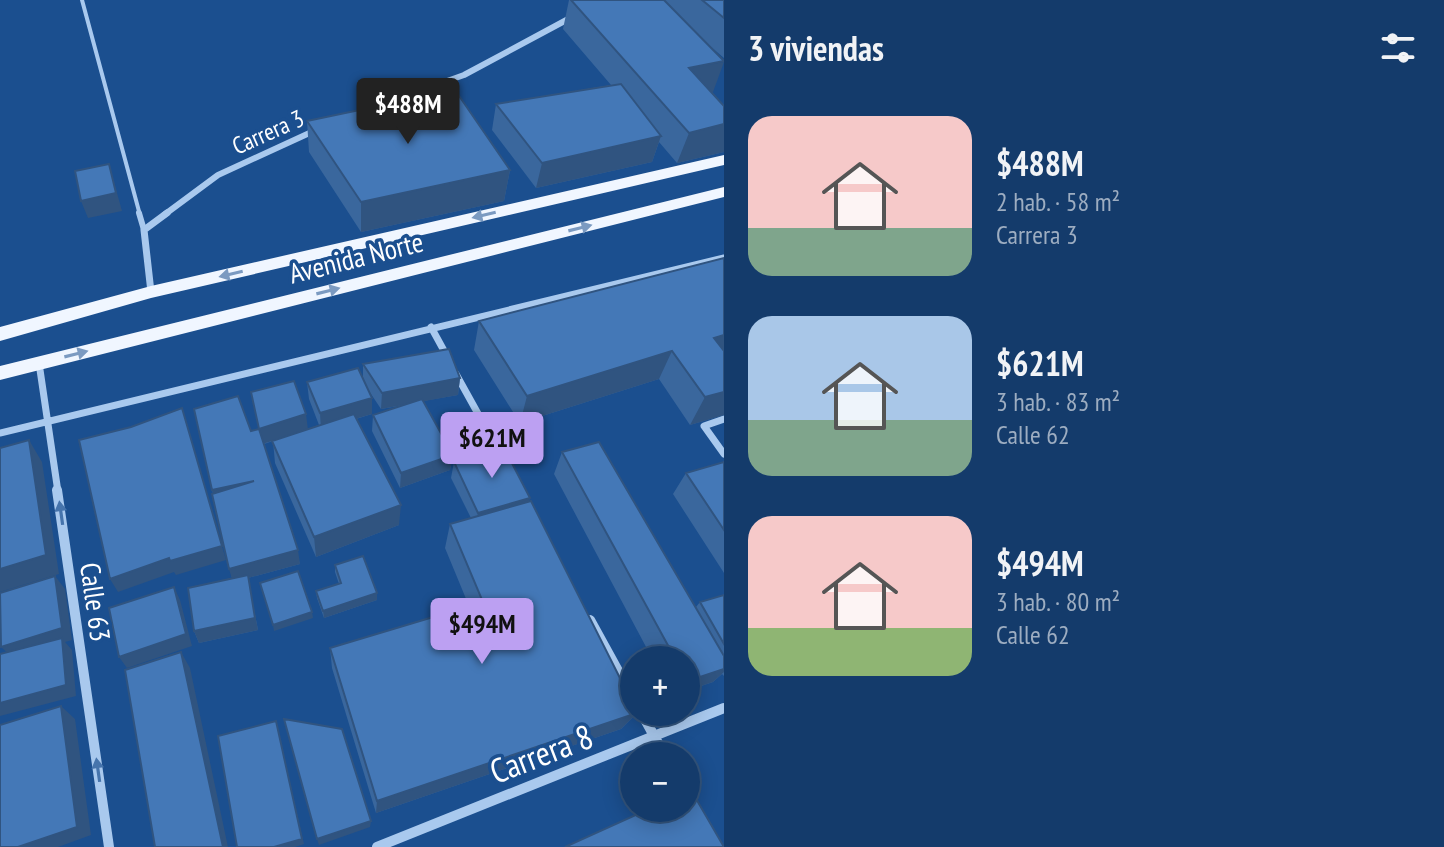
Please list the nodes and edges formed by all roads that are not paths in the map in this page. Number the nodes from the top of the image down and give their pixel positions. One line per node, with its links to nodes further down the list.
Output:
1 (82, 0): 9 (lane)
2 (578, 13): 3 (street)
3 (396, 99): 4 (lane); 5 (street)
4 (405, 110)
5 (351, 116)
6 (321, 128): 9 (street, Carrera 3)
7 (724, 160): 11 (main road, Avenida Norte, one-way to 11)
8 (724, 192): 14 (main road, Avenida Norte, one-way to 8)
9 (144, 230): 11 (street)
10 (724, 258): 12 (street)
11 (151, 292): 13 (main road, Avenida Norte)
12 (431, 327): 17 (street); 20 (street)
13 (0, 334)
14 (39, 363): 15 (main road, Avenida Norte); 17 (street, Calle 63)
15 (0, 373)
16 (724, 419): 19 (street)
17 (47, 423): 18 (street); 27 (street, Calle 63, one-way to 17)
18 (0, 433)
19 (724, 454)
20 (506, 465)
21 (581, 603): 22 (street)
22 (620, 674)
23 (724, 708): 25 (street, Carrera 8)
24 (649, 726): 25 (street)
25 (655, 738): 26 (street); 28 (street, Carrera 8)
26 (657, 742)
27 (109, 847)
28 (377, 847)

